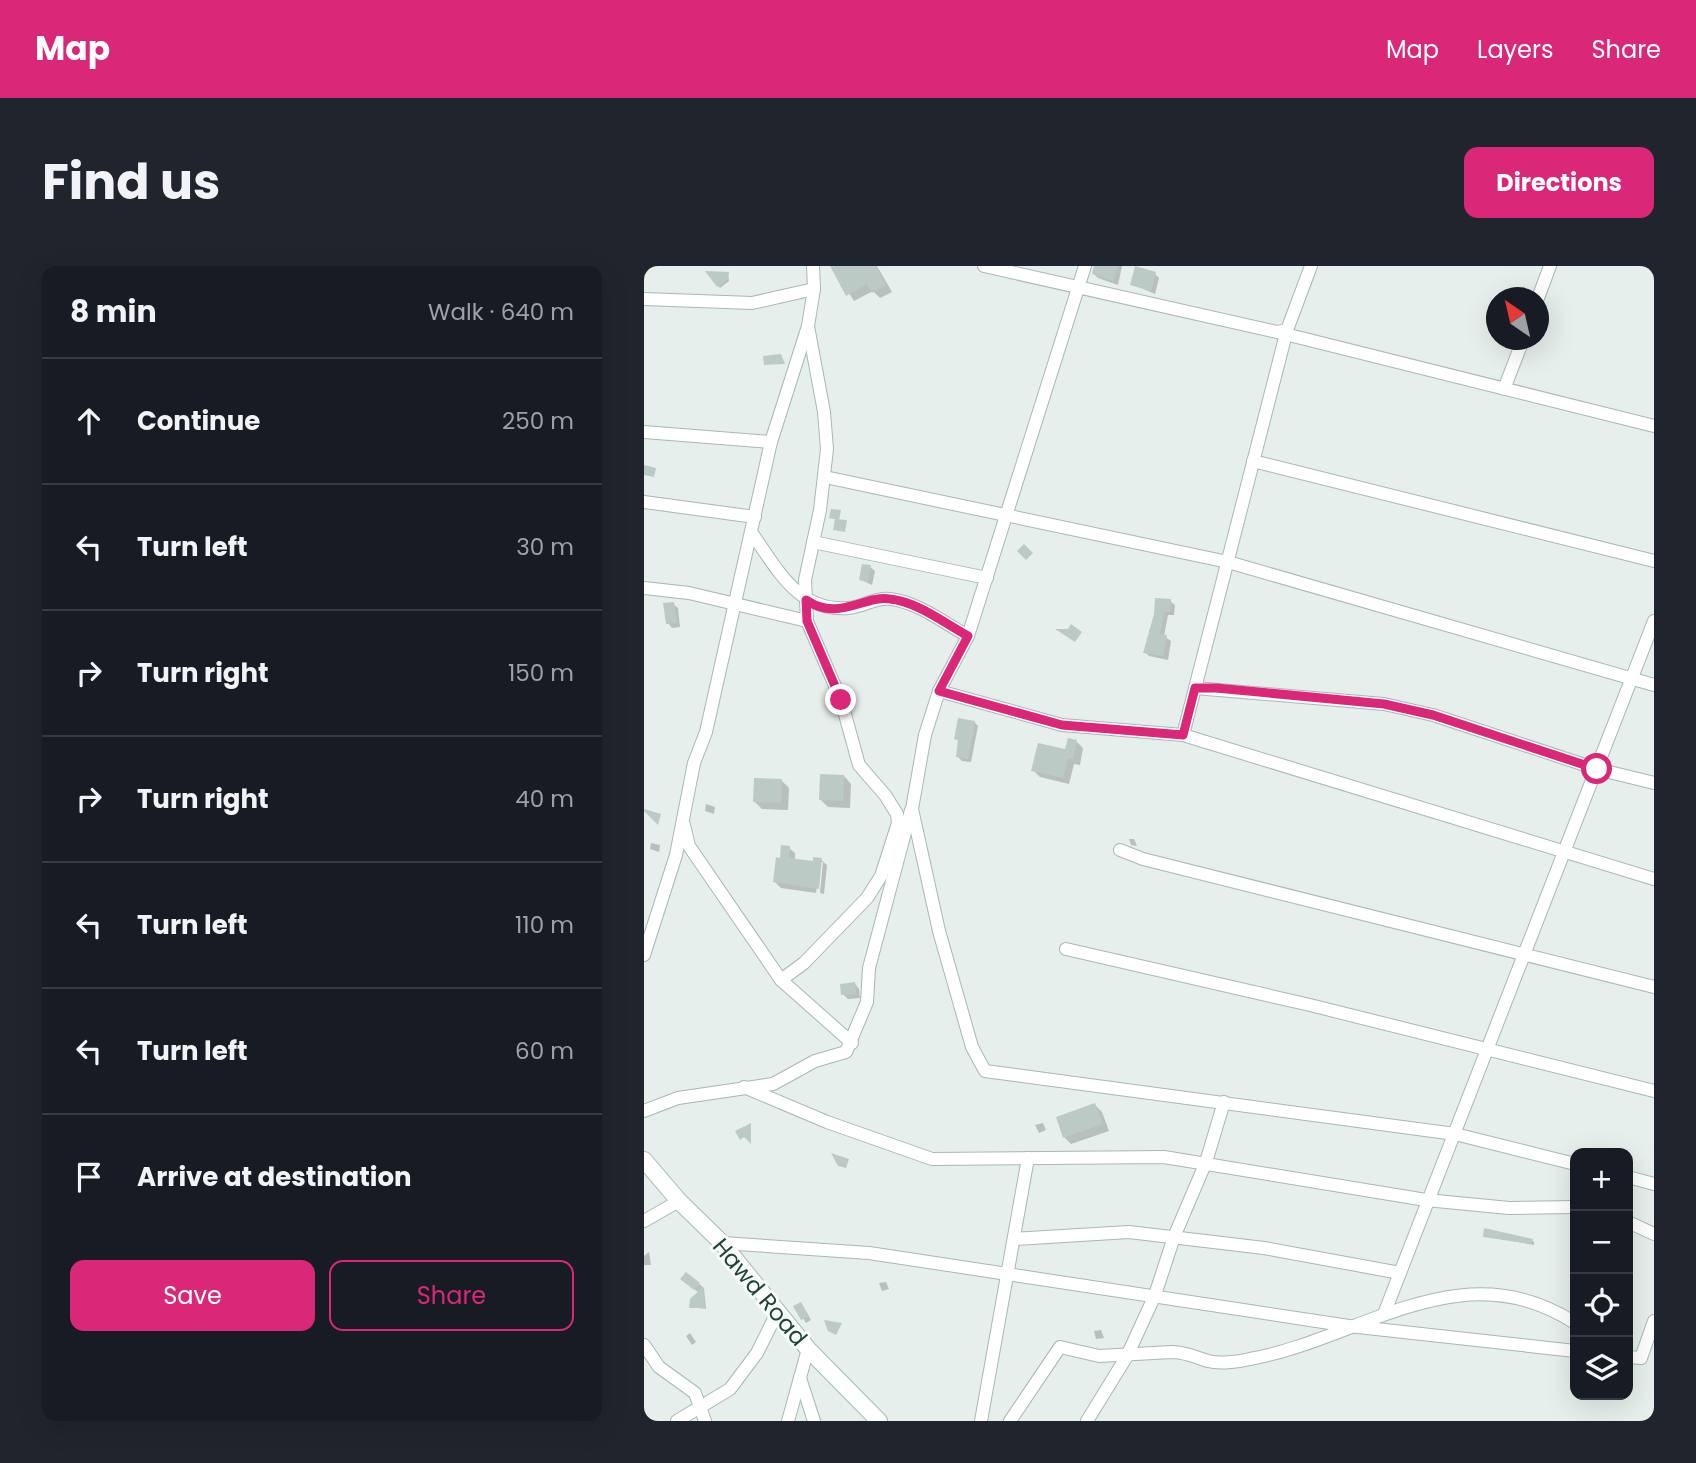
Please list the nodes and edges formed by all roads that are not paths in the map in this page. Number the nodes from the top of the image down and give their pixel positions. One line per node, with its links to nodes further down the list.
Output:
1 (813, 266): 8 (street)
2 (984, 266): 6 (street)
3 (1085, 266): 6 (street)
4 (1311, 266): 11 (street)
5 (1550, 266): 7 (street)
6 (1078, 287): 11 (street); 20 (street)
7 (1542, 287)
8 (814, 289): 9 (street); 10 (street)
9 (644, 299)
10 (808, 326): 16 (street); 18 (street)
11 (1283, 332): 13 (street); 17 (street)
12 (1519, 350): 13 (street)
13 (1504, 389): 14 (street)
14 (1654, 426)
15 (644, 432): 16 (street)
16 (771, 442): 21 (street)
17 (1253, 461): 24 (street); 25 (street)
18 (825, 477): 20 (street); 23 (street)
19 (644, 502): 21 (street)
20 (1006, 516): 25 (street); 26 (street)
21 (755, 517): 22 (street)
22 (751, 532): 28 (street); 29 (street)
23 (813, 542): 26 (street); 28 (street)
24 (1654, 561)
25 (1228, 562): 33 (street); 35 (street)
26 (987, 578): 32 (street)
27 (644, 588): 29 (street)
28 (806, 600): 30 (street); 32 (street)
29 (734, 602): 30 (street); 41 (street)
30 (807, 621): 48 (street)
31 (1654, 621): 33 (street)
32 (968, 636): 36 (street)
33 (1632, 678): 34 (street); 38 (street)
34 (1654, 685)
35 (1195, 688): 37 (street); 38 (street)
36 (939, 691): 37 (street); 40 (street)
37 (1183, 735): 43 (street)
38 (1597, 769): 39 (street); 43 (street)
39 (1654, 783)
40 (912, 809): 50 (street); 54 (street)
41 (683, 821): 47 (street); 48 (street)
42 (1120, 850): 46 (street)
43 (1564, 852): 44 (street); 46 (street)
44 (1654, 879)
45 (1066, 948): 51 (street)
46 (1524, 954): 49 (street); 51 (street)
47 (644, 955)
48 (782, 980): 50 (street)
49 (1654, 987)
50 (852, 1043): 52 (street)
51 (1487, 1049): 53 (street); 56 (street)
52 (744, 1087): 55 (street); 57 (street)
53 (1654, 1091)
54 (1224, 1102): 56 (street); 59 (street)
55 (644, 1111)
56 (1455, 1134): 60 (street); 63 (street)
57 (1028, 1158): 59 (street); 70 (street)
58 (644, 1160): 64 (main road, Hawd Road)
59 (1206, 1162): 63 (street); 69 (street)
60 (1570, 1163)
61 (1633, 1178): 62 (street)
62 (1654, 1184)
63 (1426, 1200): 65 (street); 73 (street)
64 (679, 1201): 66 (street); 71 (main road, Hawd Road)
65 (1570, 1207)
66 (644, 1221)
67 (1633, 1224): 68 (street)
68 (1654, 1234)
69 (1174, 1237): 70 (street); 73 (street); 74 (street)
70 (1014, 1239): 72 (street)
71 (722, 1243): 72 (street); 75 (main road, Hawd Road)
72 (1008, 1273): 74 (street); 92 (street)
73 (1400, 1273): 76 (street)
74 (1155, 1295): 79 (street); 83 (street)
75 (777, 1313): 81 (main road, Hawd Road); 86 (street)
76 (1384, 1314): 77 (street); 79 (street)
77 (1570, 1320)
78 (1654, 1321): 84 (street)
79 (1349, 1326): 82 (street); 83 (street)
80 (644, 1345): 86 (street)
81 (808, 1349): 85 (street); 91 (main road, Hawd Road)
82 (1570, 1350)
83 (1127, 1356): 93 (street); 94 (street)
84 (1638, 1357)
85 (800, 1377): 89 (street); 90 (street)
86 (700, 1407): 87 (street); 88 (street)
87 (677, 1421)
88 (705, 1421)
89 (788, 1421)
90 (814, 1421)
91 (879, 1421)
92 (981, 1421)
93 (1010, 1421)
94 (1087, 1421)

